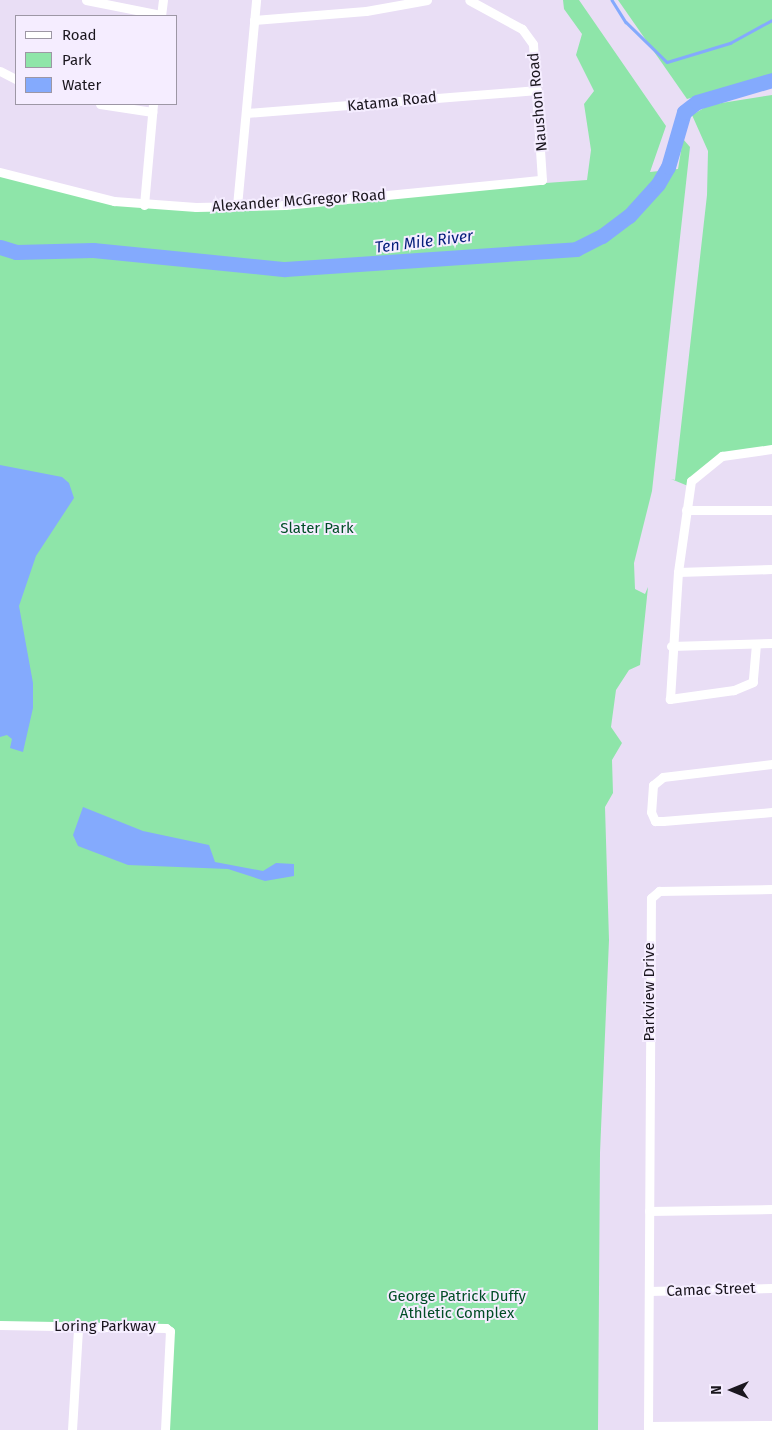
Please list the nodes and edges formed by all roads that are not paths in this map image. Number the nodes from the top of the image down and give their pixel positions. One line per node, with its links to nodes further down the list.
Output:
1 (86, 0): 6 (street)
2 (163, 0): 7 (street)
3 (256, 0): 8 (street)
4 (427, 0): 8 (street)
5 (469, 0): 11 (street, Naushon Road)
6 (156, 15)
7 (161, 15)
8 (254, 20): 14 (street)
9 (0, 71): 10 (street)
10 (15, 78)
11 (537, 90): 14 (street, Katama Road); 16 (street, Naushon Road)
12 (113, 105): 13 (street)
13 (152, 108): 17 (street)
14 (246, 113): 18 (street)
15 (0, 172): 17 (street, Alexander McGregor Road)
16 (542, 180): 18 (street, Alexander McGregor Road)
17 (144, 205): 18 (street, Alexander McGregor Road)
18 (237, 206)
19 (772, 449): 20 (street)
20 (686, 510): 21 (street); 23 (street)
21 (772, 510)
22 (772, 569): 23 (street)
23 (678, 572): 26 (street)
24 (772, 643): 25 (street)
25 (756, 644): 26 (street); 26 (street)
26 (671, 646)
27 (772, 764): 28 (street)
28 (772, 812)
29 (772, 889): 31 (street, Parkview Drive)
30 (772, 1209): 31 (street)
31 (649, 1211): 33 (street, Parkview Drive)
32 (772, 1288): 33 (street, Camac Street)
33 (650, 1291): 38 (street, Parkview Drive)
34 (0, 1325): 35 (street, Loring Parkway)
35 (78, 1328): 39 (street); 40 (street, Loring Parkway)
36 (772, 1425): 37 (street)
37 (698, 1427): 38 (street)
38 (648, 1428)
39 (72, 1430)
40 (165, 1430)

